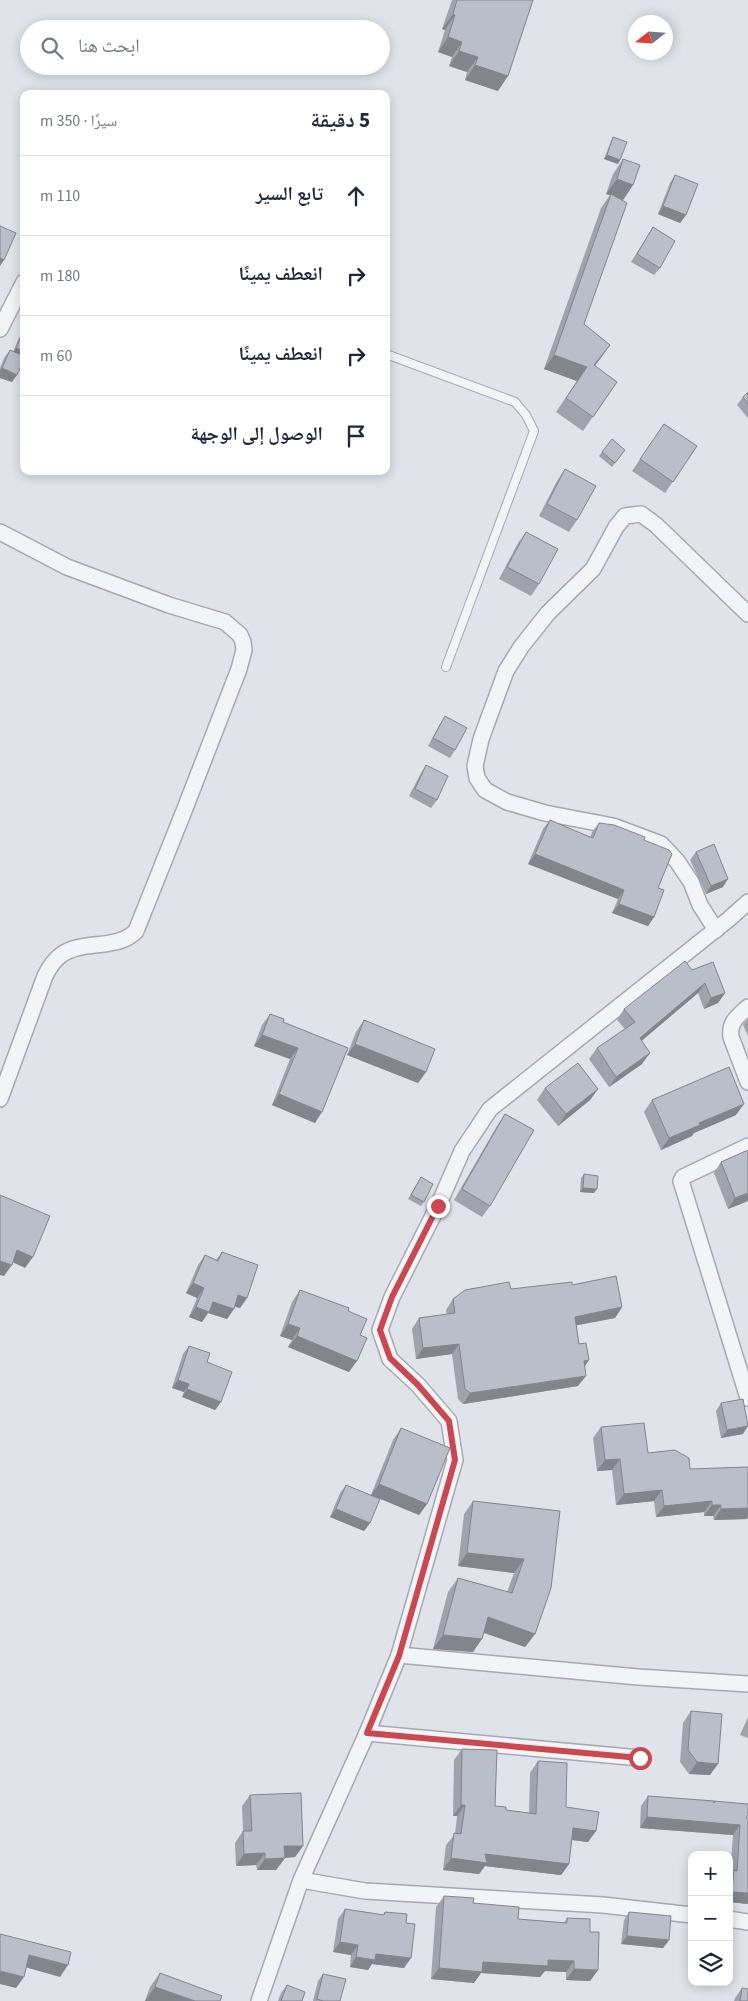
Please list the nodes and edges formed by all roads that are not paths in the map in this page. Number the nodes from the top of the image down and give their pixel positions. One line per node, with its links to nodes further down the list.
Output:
1 (20, 290): 2 (street)
2 (0, 329)
3 (390, 355): 6 (lane)
4 (0, 532): 11 (street)
5 (748, 614): 8 (street)
6 (446, 667)
7 (748, 902): 8 (street)
8 (716, 930): 14 (street)
9 (748, 1007): 10 (street)
10 (748, 1082)
11 (0, 1099)
12 (748, 1146): 13 (street)
13 (748, 1398)
14 (399, 1656): 15 (street); 16 (street)
15 (748, 1684)
16 (367, 1733): 17 (street); 18 (street)
17 (640, 1758)
18 (301, 1880): 19 (street); 22 (street)
19 (688, 1915)
20 (733, 1920): 21 (street)
21 (748, 1922)
22 (259, 2001)

